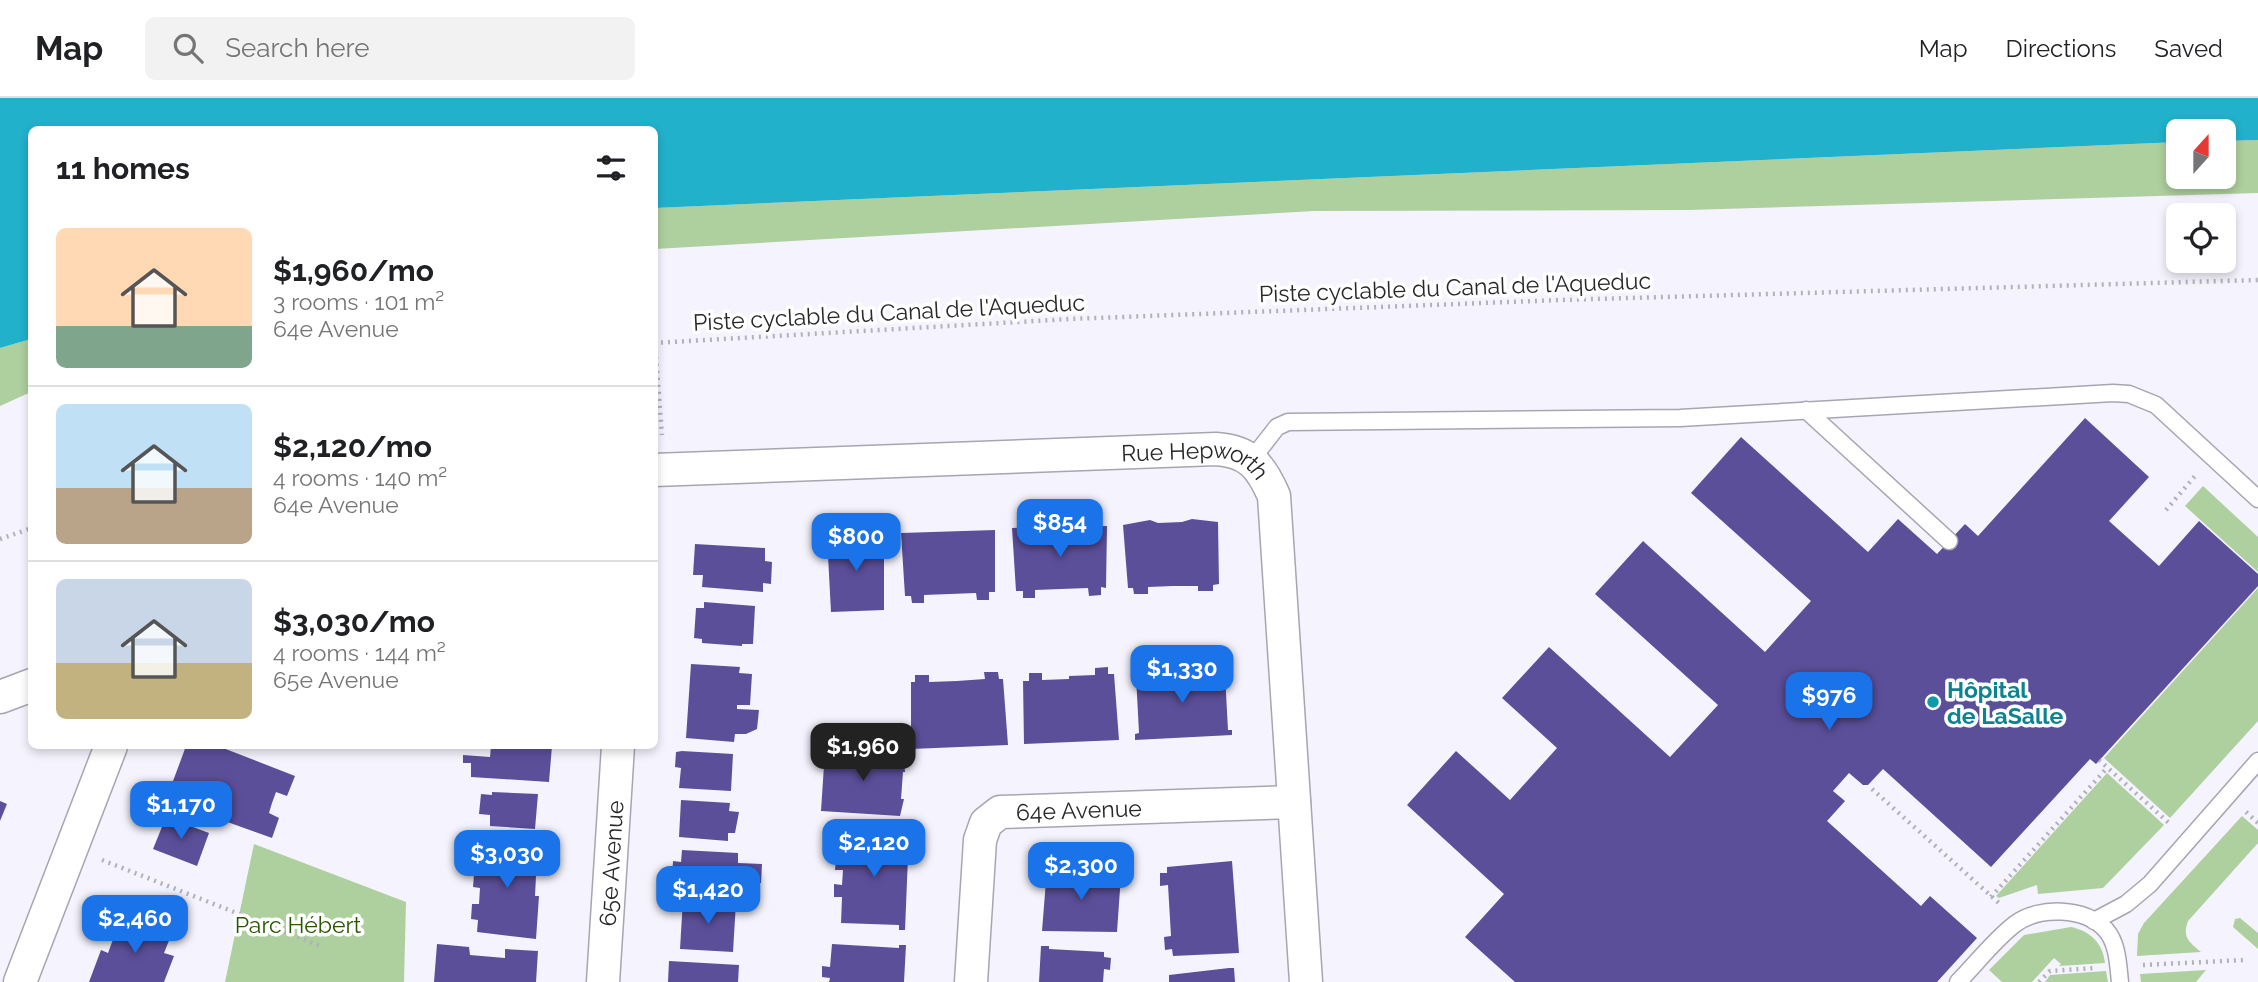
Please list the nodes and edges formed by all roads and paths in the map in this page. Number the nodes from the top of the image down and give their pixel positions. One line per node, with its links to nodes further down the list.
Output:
1 (2258, 280): 2 (path, Piste cyclable du Canal de l'Aqueduc)
2 (658, 343)
3 (658, 382): 5 (path)
4 (1806, 411): 6 (lane); 9 (lane); 13 (lane)
5 (662, 435)
6 (1252, 459): 7 (street, Rue Hepworth); 22 (street, Rue Hepworth)
7 (658, 470)
8 (2196, 476): 10 (path)
9 (2258, 499)
10 (2166, 510)
11 (28, 529): 12 (path)
12 (0, 539)
13 (1949, 541)
14 (28, 687): 15 (street)
15 (0, 698)
16 (110, 749): 34 (street)
17 (618, 749): 35 (street, 65e Avenue)
18 (2099, 760): 20 (path)
19 (2258, 761): 29 (lane)
20 (2108, 768): 25 (path); 27 (path)
21 (1872, 789): 27 (path)
22 (1294, 802): 36 (street, 64e Avenue); 37 (street, Rue Hepworth)
23 (2243, 809): 24 (path)
24 (2258, 823)
25 (2170, 824)
26 (95, 857): 30 (path)
27 (1992, 897): 28 (path)
28 (2010, 897)
29 (2094, 922): 38 (lane); 40 (lane)
30 (323, 947)
31 (2244, 960): 32 (path)
32 (2135, 966)
33 (2105, 968): 39 (path)
34 (20, 982)
35 (603, 982)
36 (971, 982)
37 (1306, 982)
38 (1958, 982)
39 (2039, 982)
40 (2120, 982)

